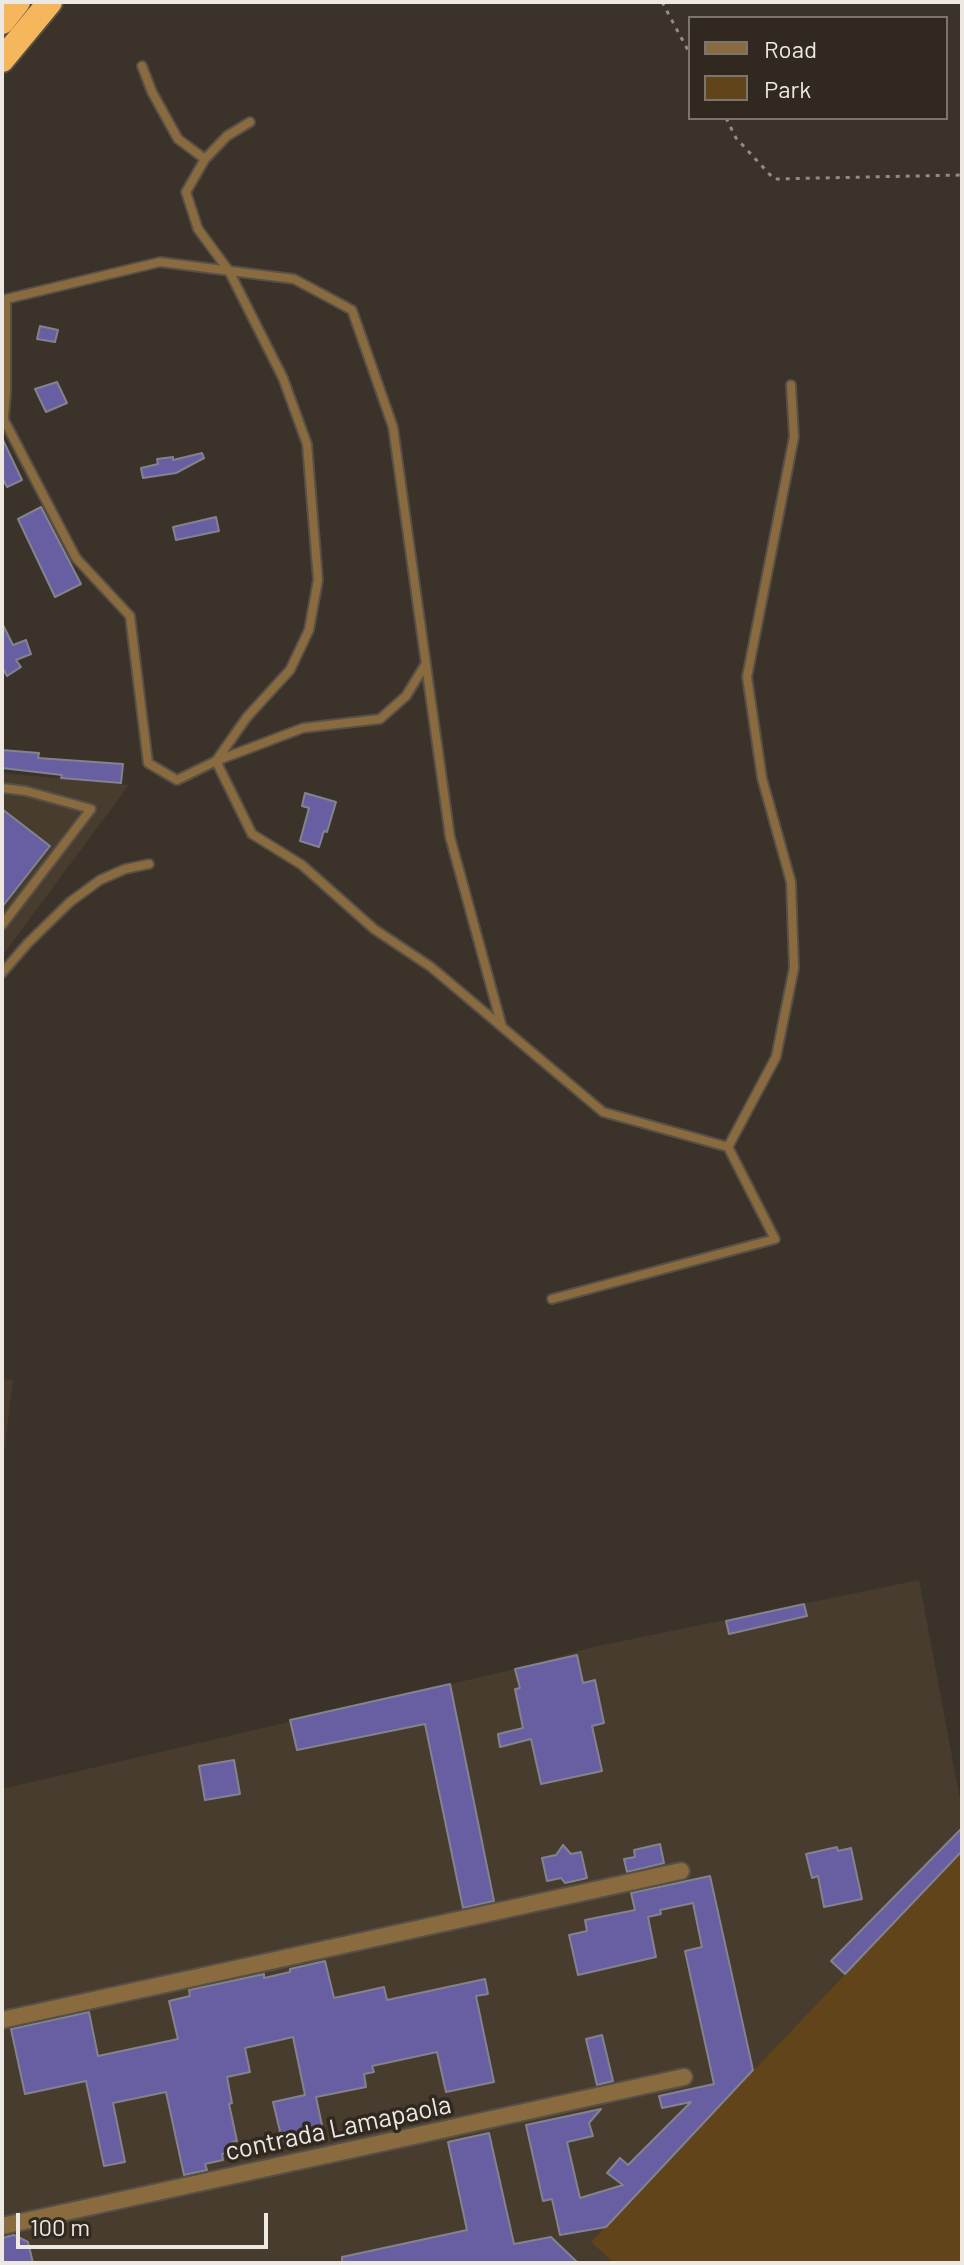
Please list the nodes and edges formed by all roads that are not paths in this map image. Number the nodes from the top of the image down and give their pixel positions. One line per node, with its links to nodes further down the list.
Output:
1 (18, 2): 3 (highway)
2 (50, 2): 4 (highway)
3 (2, 22)
4 (2, 60)
5 (142, 66): 7 (lane)
6 (250, 122): 7 (lane)
7 (205, 159): 8 (lane)
8 (229, 271): 9 (lane); 12 (lane); 13 (lane)
9 (4, 300): 11 (lane)
10 (791, 385): 19 (lane)
11 (3, 416): 13 (lane)
12 (425, 664): 13 (lane); 18 (lane)
13 (216, 761): 18 (lane)
14 (2, 788): 16 (lane)
15 (149, 864): 17 (lane)
16 (2, 925)
17 (2, 973)
18 (502, 1027): 19 (lane)
19 (728, 1147): 20 (lane)
20 (552, 1299)
21 (681, 1871): 22 (street)
22 (2, 2020)
23 (684, 2077): 24 (street, contrada Lamapaola)
24 (2, 2226)

